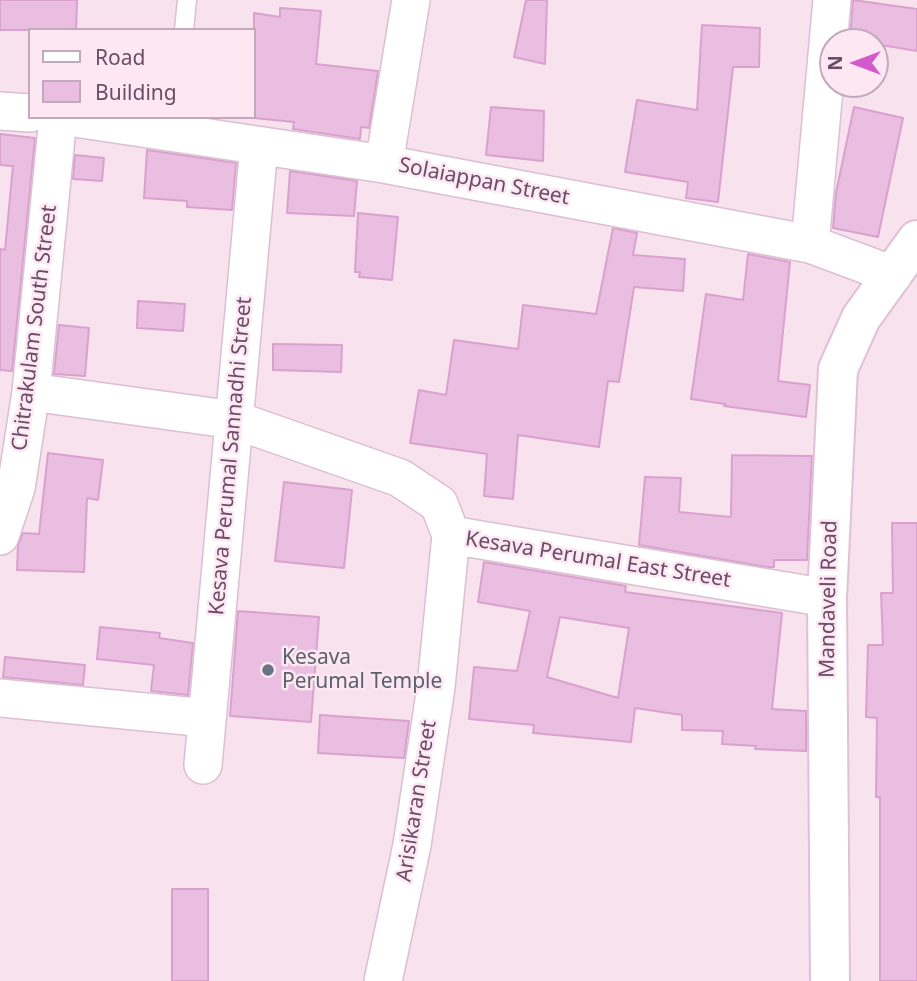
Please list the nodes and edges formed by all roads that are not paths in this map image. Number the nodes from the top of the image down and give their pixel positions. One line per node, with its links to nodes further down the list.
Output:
1 (187, 0): 4 (lane)
2 (411, 0): 11 (street)
3 (832, 0): 13 (street)
4 (184, 28)
5 (0, 111): 6 (street)
6 (28, 113)
7 (58, 119): 15 (street, Chitrakulam South Street)
8 (94, 119): 9 (street, Solaiappan Street)
9 (173, 125): 10 (street, Solaiappan Street)
10 (259, 146): 11 (street, Solaiappan Street); 16 (street, Kesava Perumal Sannadhi Street)
11 (384, 164): 13 (street, Solaiappan Street)
12 (917, 240): 14 (street, Mandaveli Road)
13 (810, 244): 14 (street, Solaiappan Street)
14 (894, 275): 20 (street, Mandaveli Road)
15 (31, 392): 16 (street, Kesava Perumal East Street); 17 (street, Chitrakulam South Street)
16 (235, 420): 18 (street, Kesava Perumal East Street); 22 (street, Kesava Perumal Sannadhi Street)
17 (8, 485): 19 (street, Chitrakulam South Street)
18 (451, 535): 20 (street, Kesava Perumal East Street); 24 (street, Arisikaran Street)
19 (0, 536)
20 (827, 598): 25 (street, Mandaveli Road)
21 (0, 698): 22 (street)
22 (207, 718): 23 (street, Kesava Perumal Sannadhi Street)
23 (202, 765)
24 (383, 981)
25 (830, 981)

